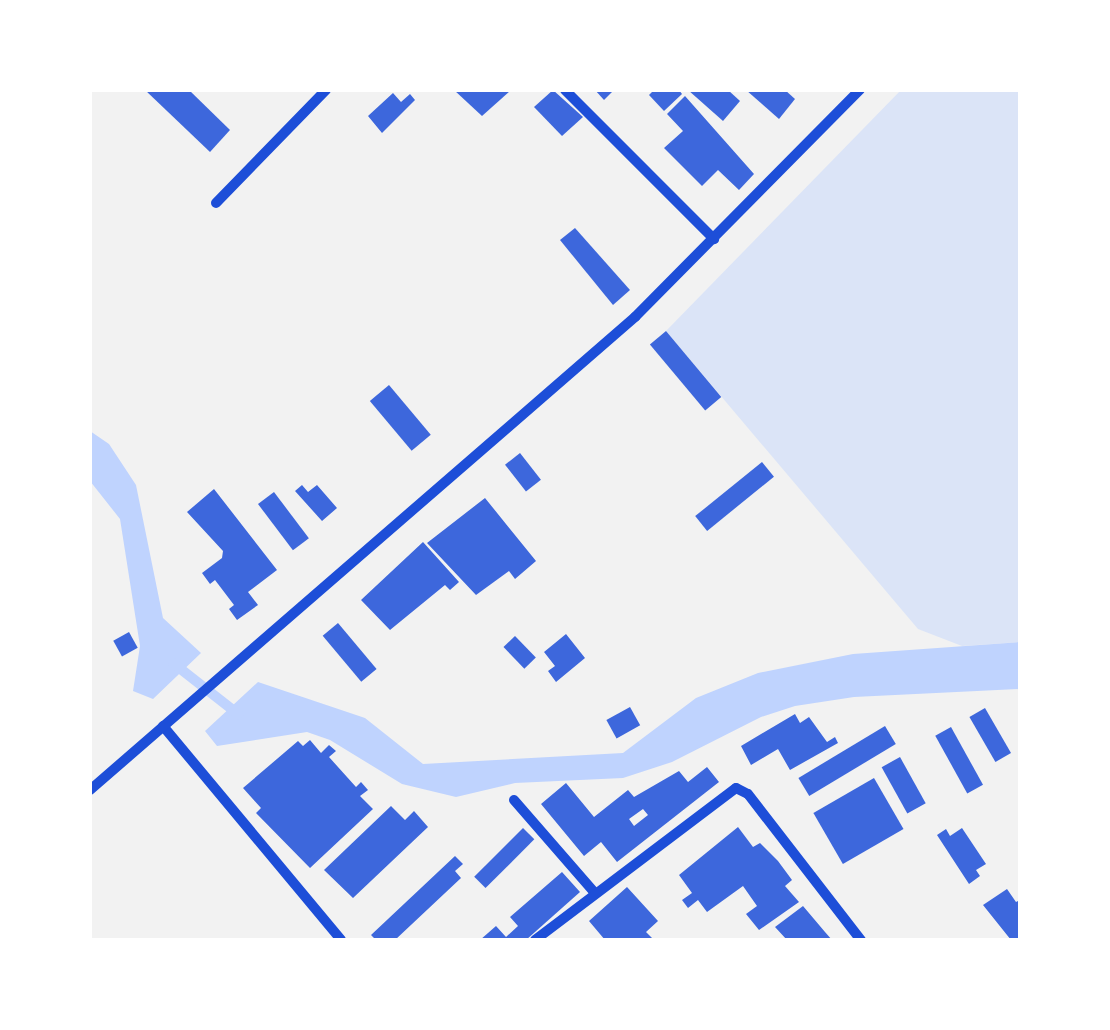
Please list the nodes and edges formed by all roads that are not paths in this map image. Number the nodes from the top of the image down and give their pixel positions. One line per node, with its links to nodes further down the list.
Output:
1 (326, 90): 4 (street)
2 (565, 90): 5 (street)
3 (860, 90): 5 (street)
4 (216, 204)
5 (714, 239): 6 (street)
6 (163, 726): 7 (street); 10 (street)
7 (90, 790)
8 (514, 800): 9 (street)
9 (594, 892): 11 (street); 12 (street)
10 (340, 940)
11 (535, 940)
12 (862, 940)

